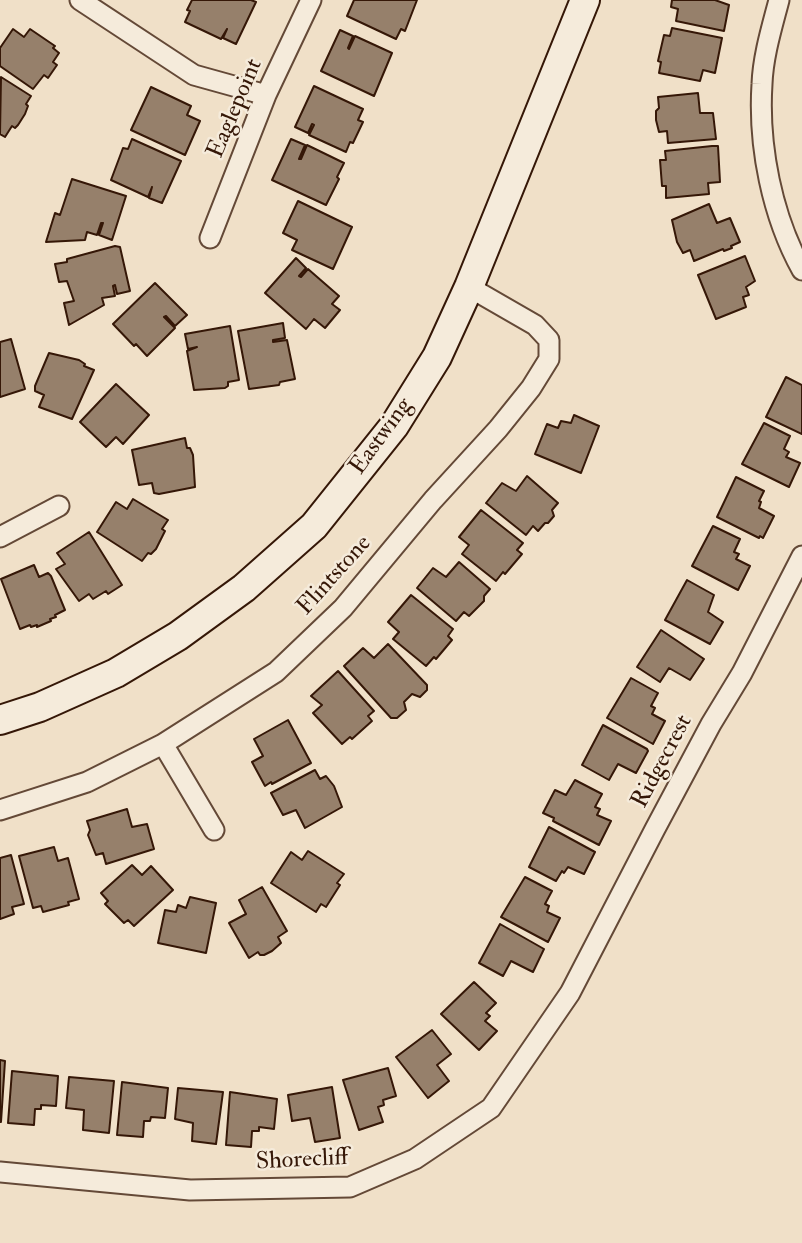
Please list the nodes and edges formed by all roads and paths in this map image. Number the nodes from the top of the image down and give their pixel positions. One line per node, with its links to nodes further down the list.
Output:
1 (80, 0): 5 (street)
2 (311, 0): 5 (street, Eaglepoint)
3 (585, 0): 8 (street, Eastwing)
4 (779, 0): 7 (street)
5 (266, 95): 6 (street, Eaglepoint)
6 (210, 238)
7 (802, 270)
8 (469, 287): 12 (street, Eastwing); 13 (street, Flintstone)
9 (59, 506): 10 (street)
10 (0, 537)
11 (802, 556): 16 (street, Ridgecrest)
12 (0, 720)
13 (163, 744): 14 (street, Flintstone); 15 (street)
14 (0, 810)
15 (214, 830)
16 (570, 993): 17 (street, Shorecliff)
17 (0, 1172)

